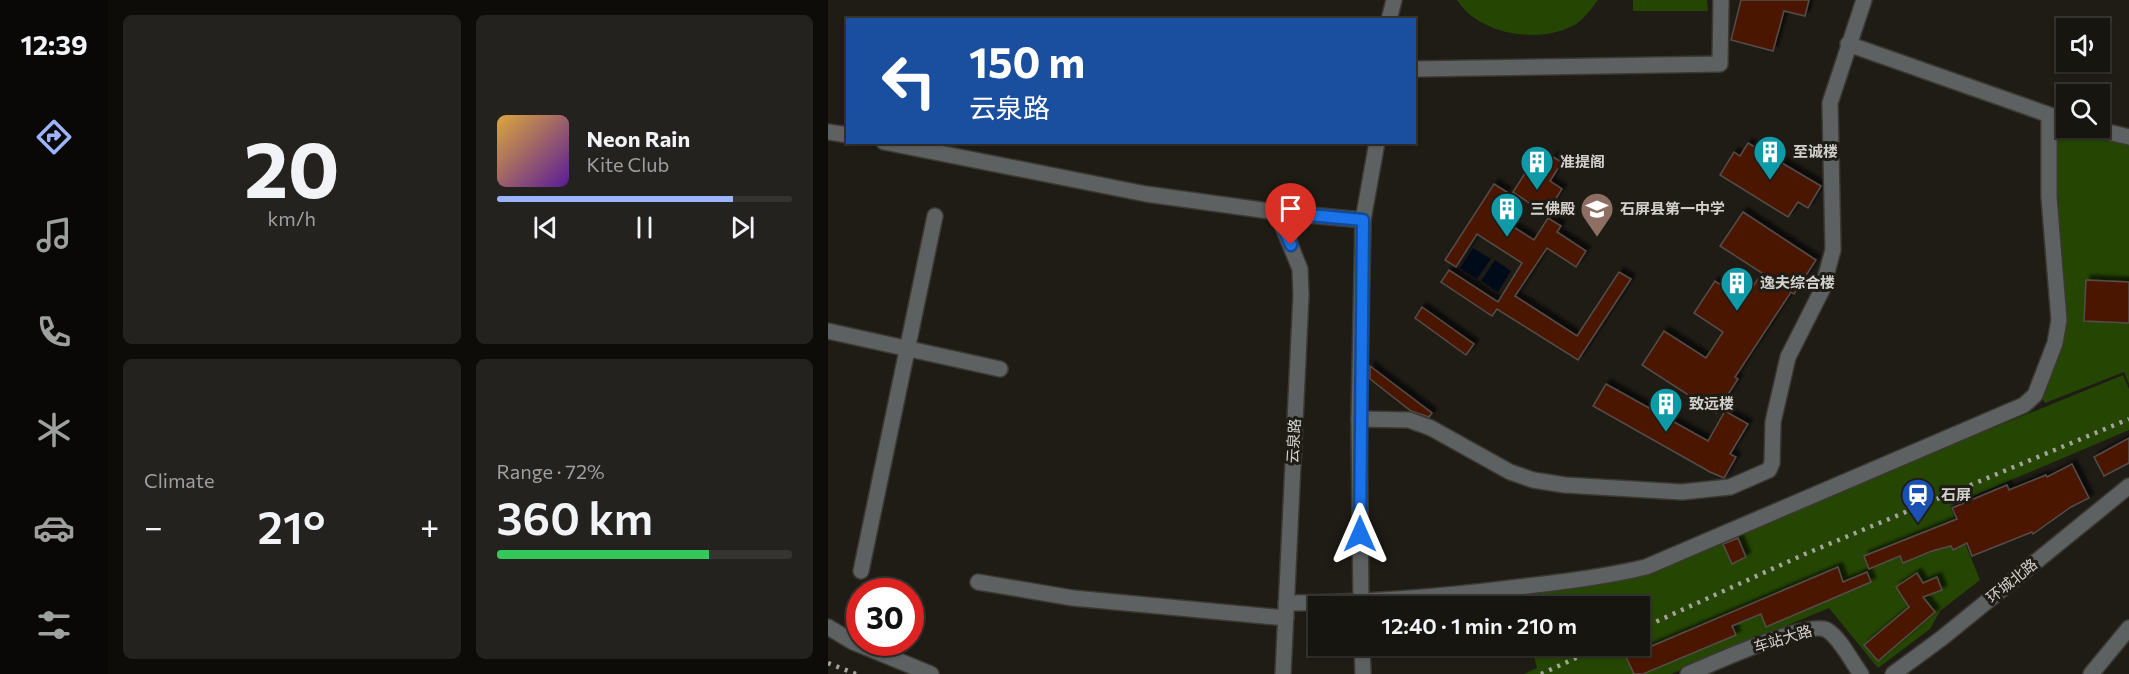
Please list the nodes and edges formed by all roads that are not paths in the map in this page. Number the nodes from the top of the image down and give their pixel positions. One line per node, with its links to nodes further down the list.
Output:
1 (1394, 0): 4 (street)
2 (1721, 0): 6 (street)
3 (1864, 0): 5 (street)
4 (1390, 18)
5 (1848, 44): 7 (street); 21 (street)
6 (1416, 69)
7 (2049, 117): 8 (street); 26 (street)
8 (2056, 119)
9 (828, 132): 11 (street)
10 (2110, 132): 12 (street)
11 (846, 135)
12 (2129, 137)
13 (894, 144): 15 (street)
14 (1377, 144): 17 (street)
15 (1277, 212): 17 (street); 28 (street, 云泉路)
16 (935, 216): 19 (street)
17 (1363, 220): 21 (street)
18 (828, 331): 19 (street)
19 (909, 348): 20 (street); 23 (street)
20 (1000, 369)
21 (1359, 419): 25 (street)
22 (2129, 486): 37 (street, 环城北路)
23 (861, 571)
24 (978, 582): 28 (street)
25 (1361, 596)
26 (1435, 596)
27 (1308, 608): 28 (street)
28 (1286, 610): 33 (street, 云泉路)
29 (828, 627): 32 (street)
30 (2129, 628): 38 (street)
31 (1362, 656): 34 (street)
32 (931, 674)
33 (1283, 674)
34 (1363, 674)
35 (1688, 674): 36 (street, 车站大路)
36 (1861, 674)
37 (1893, 674)
38 (2091, 674)

